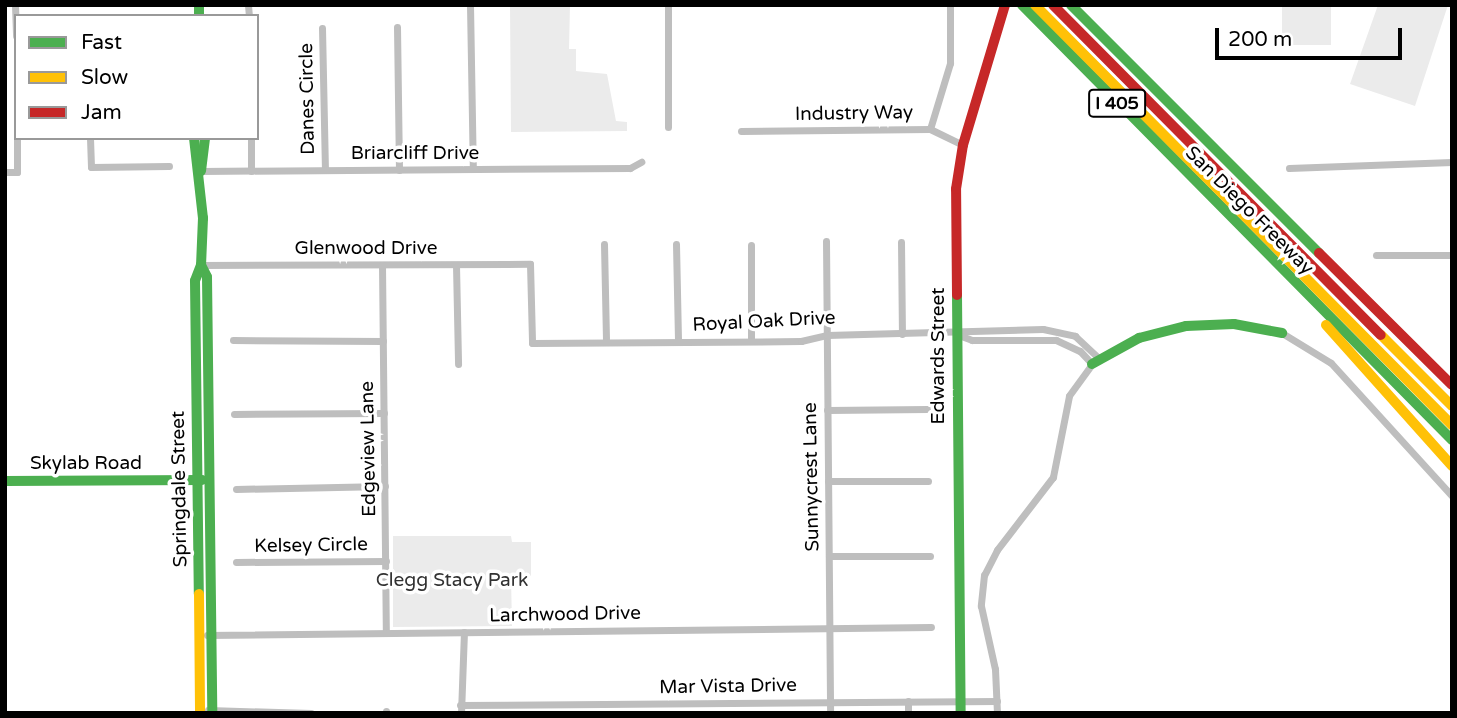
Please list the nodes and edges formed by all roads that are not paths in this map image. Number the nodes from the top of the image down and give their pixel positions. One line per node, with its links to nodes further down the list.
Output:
1 (470, 5): 24 (street)
2 (668, 5): 11 (street)
3 (950, 5): 12 (street)
4 (1006, 5): 19 (main road, Edwards Street)
5 (1022, 5): 30 (main road, San Diego Freeway / I 405)
6 (1035, 5): 30 (main road)
7 (1053, 5): 60 (main road)
8 (1071, 5): 59 (main road, San Diego Freeway / I 405)
9 (397, 27): 26 (street)
10 (322, 28): 25 (street, Danes Circle)
11 (668, 127)
12 (930, 129): 13 (street, Industry Way); 19 (street, Industry Way)
13 (741, 131)
14 (17, 140): 29 (street)
15 (90, 140): 22 (street)
16 (194, 140): 27 (main road, Springdale Street)
17 (205, 140): 27 (main road, Springdale Street)
18 (251, 140): 28 (street)
19 (963, 145): 48 (main road, Edwards Street)
20 (641, 162): 24 (street, Briarcliff Drive)
21 (1452, 162): 23 (street)
22 (169, 166)
23 (1289, 168)
24 (474, 169): 26 (street, Briarcliff Drive)
25 (325, 170): 26 (street, Briarcliff Drive); 28 (street, Briarcliff Drive)
26 (399, 170)
27 (201, 171): 28 (street, Briarcliff Drive); 39 (main road, Springdale Street)
28 (251, 171)
29 (5, 172)
30 (1217, 196): 31 (main road, San Diego Freeway / I 405)
31 (1252, 231): 42 (main road, San Diego Freeway / I 405); 43 (main road)
32 (826, 241): 49 (street, Sunnycrest Lane)
33 (901, 243): 47 (street)
34 (604, 244): 53 (street)
35 (676, 244): 54 (street)
36 (751, 245): 52 (street)
37 (1376, 255): 38 (street)
38 (1452, 255)
39 (201, 265): 40 (street, Glenwood Drive); 44 (main road, Springdale Street); 45 (main road, Springdale Street)
40 (383, 265): 41 (street, Glenwood Drive); 51 (street, Edgeview Lane)
41 (456, 265): 55 (street, Glenwood Drive); 57 (street)
42 (1282, 270): 58 (main road, San Diego Freeway / I 405); 67 (main road)
43 (1308, 281): 58 (main road); 65 (main road)
44 (195, 296): 45 (main road); 70 (main road, Springdale Street)
45 (207, 303): 68 (main road, Springdale Street)
46 (1282, 333): 56 (main road); 75 (street)
47 (902, 334): 48 (street, Royal Oak Drive); 49 (street, Royal Oak Drive)
48 (955, 334): 56 (street, Royal Oak Drive); 90 (main road, Edwards Street)
49 (827, 335): 52 (street, Royal Oak Drive); 62 (street, Sunnycrest Lane)
50 (233, 340): 51 (street)
51 (383, 341): 63 (street, Edgeview Lane)
52 (751, 341): 54 (street, Royal Oak Drive)
53 (606, 342): 54 (street, Royal Oak Drive); 55 (street, Royal Oak Drive)
54 (678, 342)
55 (532, 343)
56 (1096, 362): 86 (street)
57 (458, 365)
58 (1377, 365): 66 (main road, San Diego Freeway / I 405)
59 (1452, 385)
60 (1452, 406)
61 (928, 409): 62 (street)
62 (828, 410): 71 (street, Sunnycrest Lane)
63 (384, 412): 64 (street); 73 (street, Edgeview Lane)
64 (234, 414)
65 (1452, 425)
66 (1452, 440)
67 (1452, 466)
68 (209, 480): 70 (main road, Skylab Road); 84 (main road, Springdale Street)
69 (5, 481): 70 (main road, Skylab Road)
70 (195, 481): 84 (main road, Springdale Street)
71 (828, 481): 72 (street); 76 (street, Sunnycrest Lane)
72 (928, 481)
73 (385, 486): 74 (street); 78 (street, Edgeview Lane)
74 (236, 489)
75 (1452, 496)
76 (829, 556): 77 (street); 81 (street, Sunnycrest Lane)
77 (930, 556)
78 (386, 561): 79 (street, Kelsey Circle); 82 (street, Edgeview Lane)
79 (236, 562)
80 (931, 627): 81 (street, Larchwood Drive)
81 (830, 628): 83 (street, Larchwood Drive); 87 (street, Sunnycrest Lane)
82 (386, 632): 83 (street, Larchwood Drive); 84 (street, Larchwood Drive)
83 (464, 632): 92 (street)
84 (206, 635): 94 (main road, Springdale Street); 95 (main road, Springdale Street)
85 (908, 701): 87 (street, Mar Vista Drive); 90 (street, Mar Vista Drive); 100 (street)
86 (997, 701): 90 (street, Mar Vista Drive); 101 (street)
87 (830, 702): 88 (street, Mar Vista Drive); 99 (street, Sunnycrest Lane)
88 (757, 703): 89 (street, Mar Vista Drive); 98 (street)
89 (683, 704): 91 (street, Mar Vista Drive); 97 (street)
90 (961, 707)
91 (608, 708): 93 (street, Mar Vista Drive)
92 (461, 709): 93 (street, Mar Vista Drive)
93 (535, 709)
94 (200, 711): 95 (street)
95 (212, 711): 96 (street)
96 (311, 711)
97 (683, 713)
98 (757, 713)
99 (830, 713)
100 (908, 713)
101 (997, 713)

